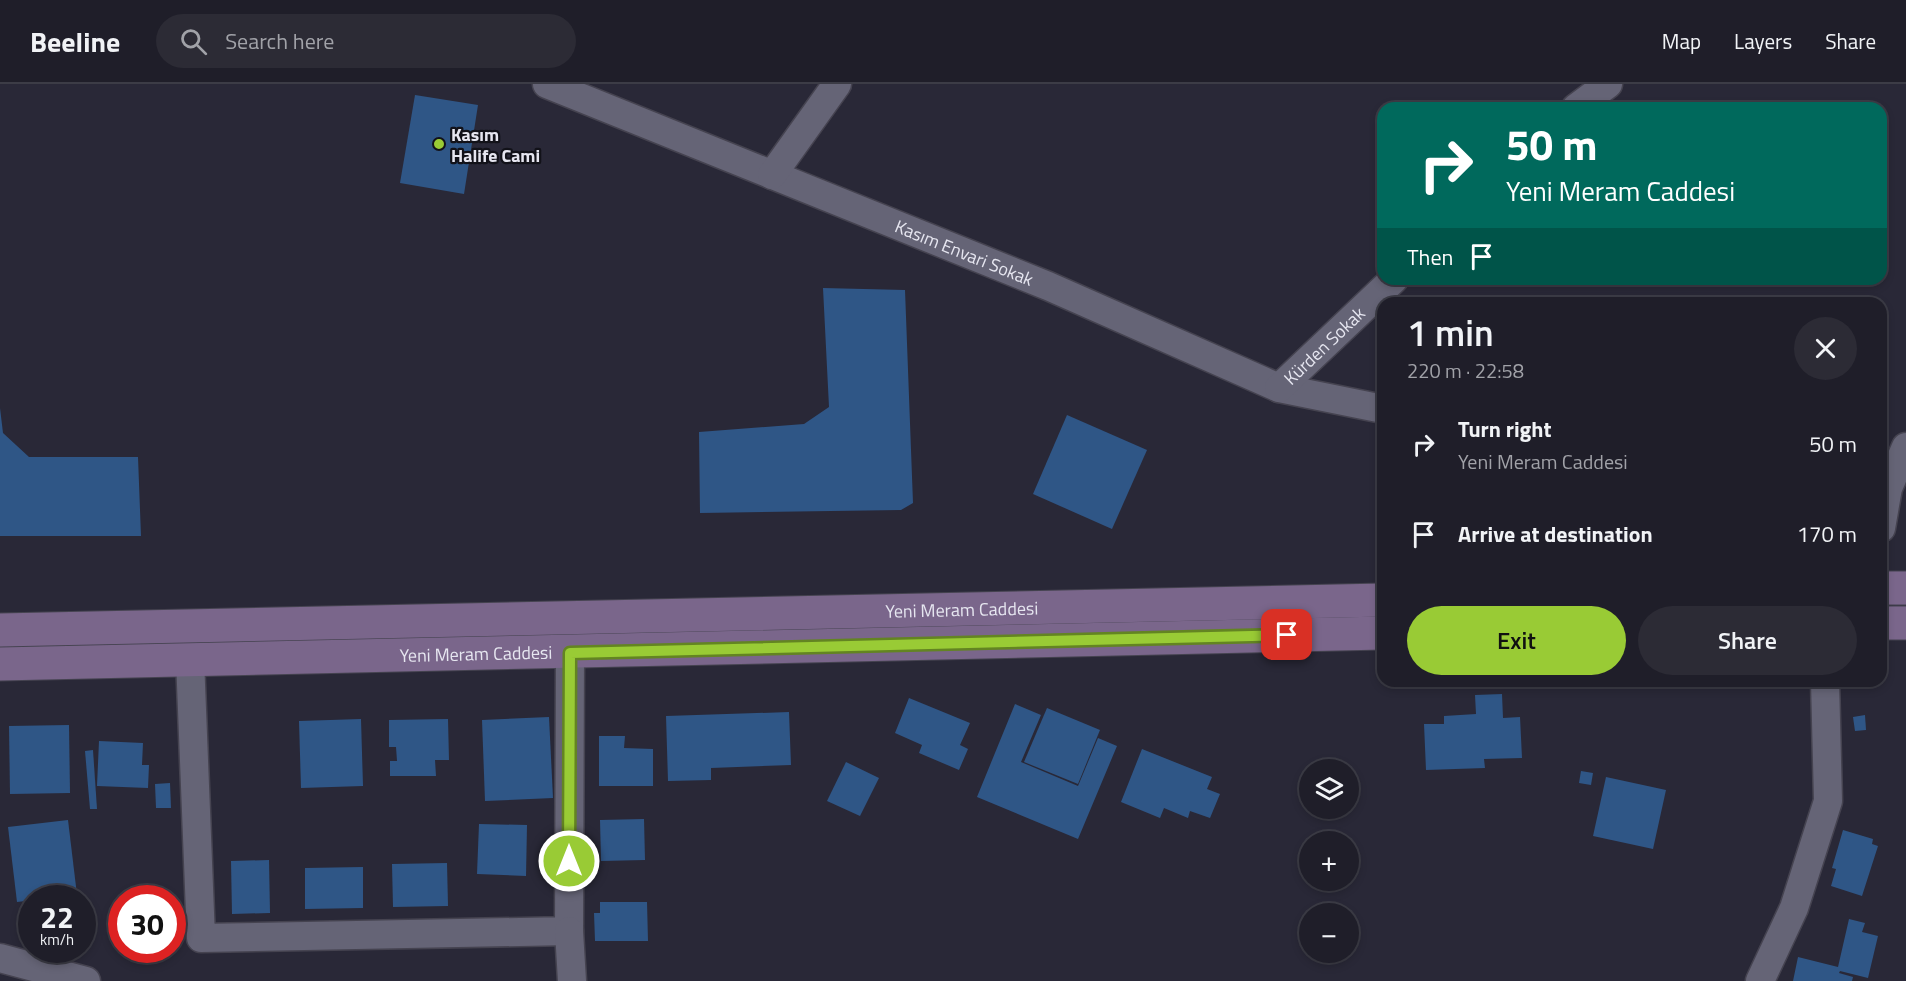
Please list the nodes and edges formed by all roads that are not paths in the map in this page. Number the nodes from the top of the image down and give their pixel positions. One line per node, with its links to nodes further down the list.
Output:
1 (547, 84): 5 (street, Kasım Envari Sokak)
2 (837, 84): 5 (street)
3 (1608, 84): 4 (street)
4 (1584, 102)
5 (772, 175): 7 (street, Kasım Envari Sokak)
6 (1388, 285): 7 (street, Kürden Sokak)
7 (1279, 388): 8 (street, Kasım Envari Sokak)
8 (1377, 408)
9 (1906, 447): 10 (street)
10 (1892, 488): 11 (street)
11 (1887, 506)
12 (1887, 588): 13 (main road)
13 (1906, 588)
14 (1377, 600): 17 (main road, Yeni Meram Caddesi)
15 (1887, 623): 16 (main road)
16 (1906, 623)
17 (0, 630)
18 (1377, 633): 19 (main road, Yeni Meram Caddesi)
19 (570, 653): 20 (main road, Yeni Meram Caddesi); 23 (street)
20 (190, 659): 21 (main road, Yeni Meram Caddesi); 23 (street)
21 (0, 664)
22 (1825, 687): 27 (street)
23 (569, 931): 26 (street)
24 (0, 958): 25 (street)
25 (86, 981)
26 (572, 981)
27 (1760, 981)

